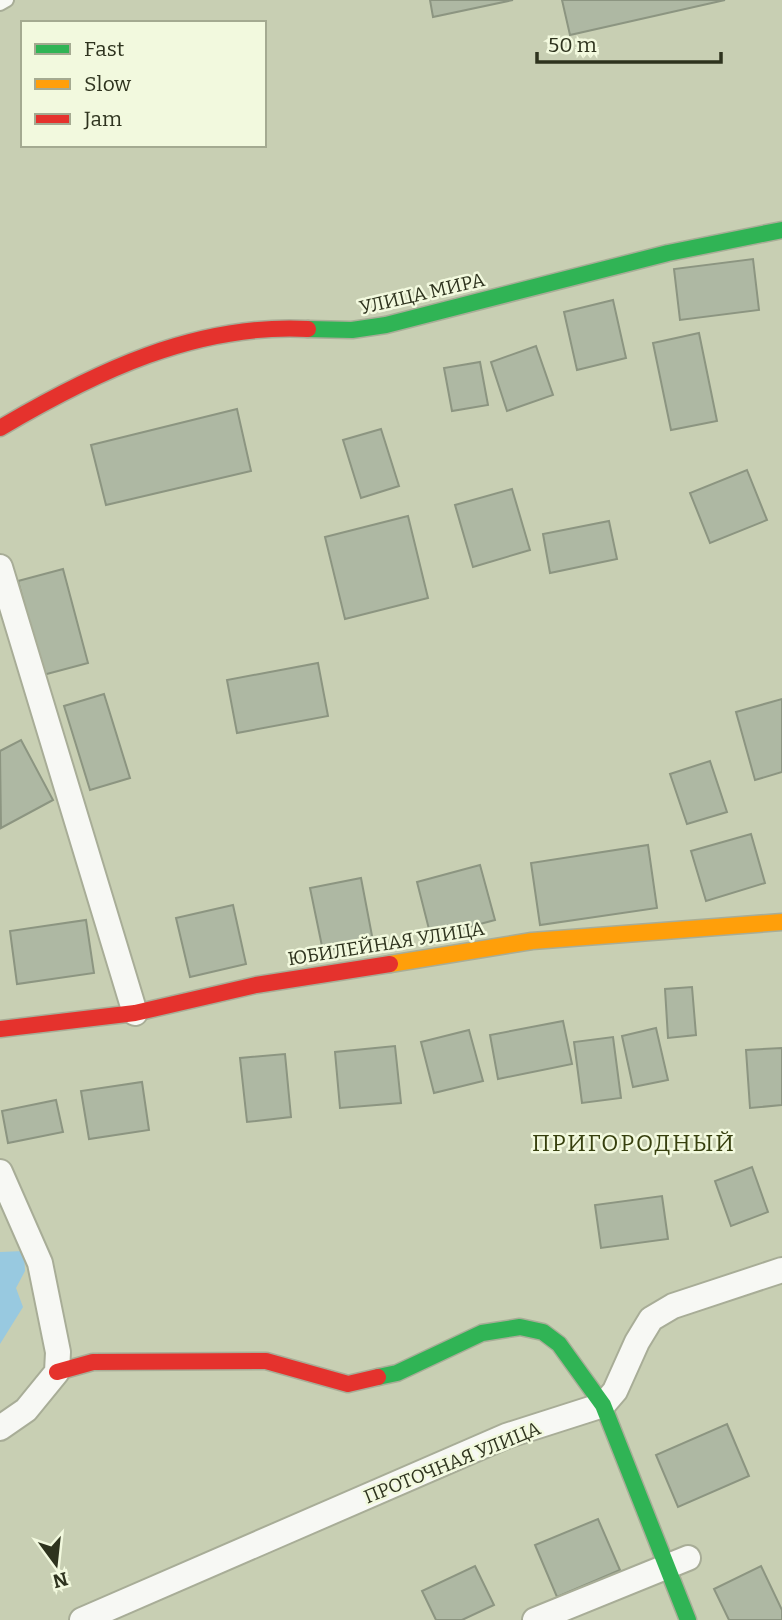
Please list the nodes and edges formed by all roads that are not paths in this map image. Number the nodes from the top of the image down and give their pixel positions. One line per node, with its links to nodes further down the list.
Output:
1 (7, 0): 2 (lane)
2 (0, 4)
3 (782, 230): 4 (street, УЛИЦА МИРА)
4 (0, 428)
5 (0, 567): 7 (street)
6 (782, 922): 7 (street, ЮБИЛЕЙНАЯ УЛИЦА)
7 (135, 1013): 8 (street, ЮБИЛЕЙНАЯ УЛИЦА)
8 (0, 1029)
9 (0, 1172): 11 (street)
10 (782, 1270): 12 (street)
11 (57, 1372): 12 (street); 13 (street)
12 (603, 1405): 15 (street); 16 (street, ПРОТОЧНАЯ УЛИЦА)
13 (0, 1428)
14 (688, 1558): 15 (street)
15 (664, 1567): 17 (street); 18 (street)
16 (82, 1620)
17 (535, 1620)
18 (688, 1620)

